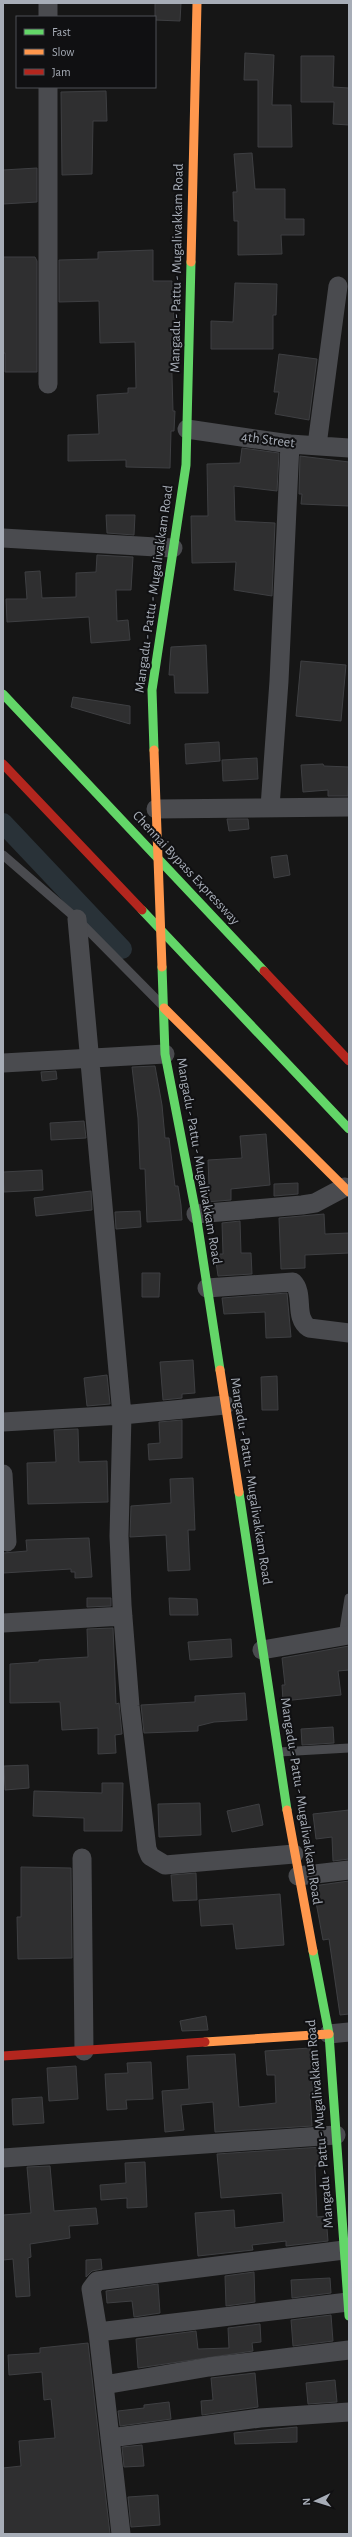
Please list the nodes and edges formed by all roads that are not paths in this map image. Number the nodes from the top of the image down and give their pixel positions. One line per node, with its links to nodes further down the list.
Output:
1 (48, 3): 3 (street)
2 (197, 3): 7 (main road, Mangadu - Pattu - Mugalivakkam Road)
3 (48, 16)
4 (48, 88): 6 (street)
5 (338, 286): 9 (street)
6 (48, 384)
7 (188, 429): 8 (street, 4th Street); 12 (main road, Mangadu - Pattu - Mugalivakkam Road)
8 (290, 444): 9 (street, 4th Street); 15 (street)
9 (317, 445): 10 (street, 4th Street)
10 (349, 448)
11 (3, 538): 12 (street)
12 (173, 548): 17 (main road, Mangadu - Pattu - Mugalivakkam Road)
13 (3, 694): 23 (main road, Chennai Bypass Expressway)
14 (3, 764): 25 (main road)
15 (270, 806): 16 (street); 17 (street)
16 (349, 807)
17 (156, 809): 20 (main road, Mangadu - Pattu - Mugalivakkam Road)
18 (3, 855): 19 (lane)
19 (77, 919): 20 (lane); 22 (street)
20 (164, 1008): 21 (main road, Mangadu - Pattu - Mugalivakkam Road); 26 (main road)
21 (165, 1054): 22 (street); 27 (main road, Mangadu - Pattu - Mugalivakkam Road)
22 (89, 1057): 24 (street); 31 (street)
23 (349, 1060)
24 (3, 1063)
25 (349, 1129)
26 (347, 1190): 27 (street)
27 (196, 1214): 28 (main road, Mangadu - Pattu - Mugalivakkam Road)
28 (207, 1288): 29 (street); 30 (main road, Mangadu - Pattu - Mugalivakkam Road)
29 (349, 1333)
30 (225, 1405): 31 (street); 39 (main road, Mangadu - Pattu - Mugalivakkam Road)
31 (122, 1415): 32 (street); 36 (street)
32 (3, 1422)
33 (3, 1474): 34 (street)
34 (7, 1542)
35 (349, 1598): 38 (lane)
36 (123, 1616): 37 (street); 42 (street)
37 (3, 1623)
38 (346, 1636): 39 (street)
39 (262, 1650): 41 (main road, Mangadu - Pattu - Mugalivakkam Road)
40 (349, 1748): 41 (lane)
41 (278, 1752): 42 (main road, Mangadu - Pattu - Mugalivakkam Road)
42 (294, 1854): 45 (main road, Mangadu - Pattu - Mugalivakkam Road)
43 (82, 1858): 48 (street)
44 (349, 1870): 45 (street)
45 (298, 1876): 47 (main road, Mangadu - Pattu - Mugalivakkam Road)
46 (349, 2032): 47 (street)
47 (329, 2034): 48 (main road); 50 (main road, Mangadu - Pattu - Mugalivakkam Road)
48 (84, 2051): 49 (main road)
49 (3, 2056)
50 (336, 2135): 51 (street); 52 (main road, Mangadu - Pattu - Mugalivakkam Road)
51 (3, 2158)
52 (344, 2250): 53 (main road, Mangadu - Pattu - Mugalivakkam Road); 54 (street)
53 (349, 2309): 54 (street)
54 (98, 2332): 56 (street)
55 (349, 2350): 56 (street)
56 (104, 2385): 58 (street)
57 (349, 2412): 58 (street)
58 (110, 2438): 59 (street)
59 (121, 2534)

